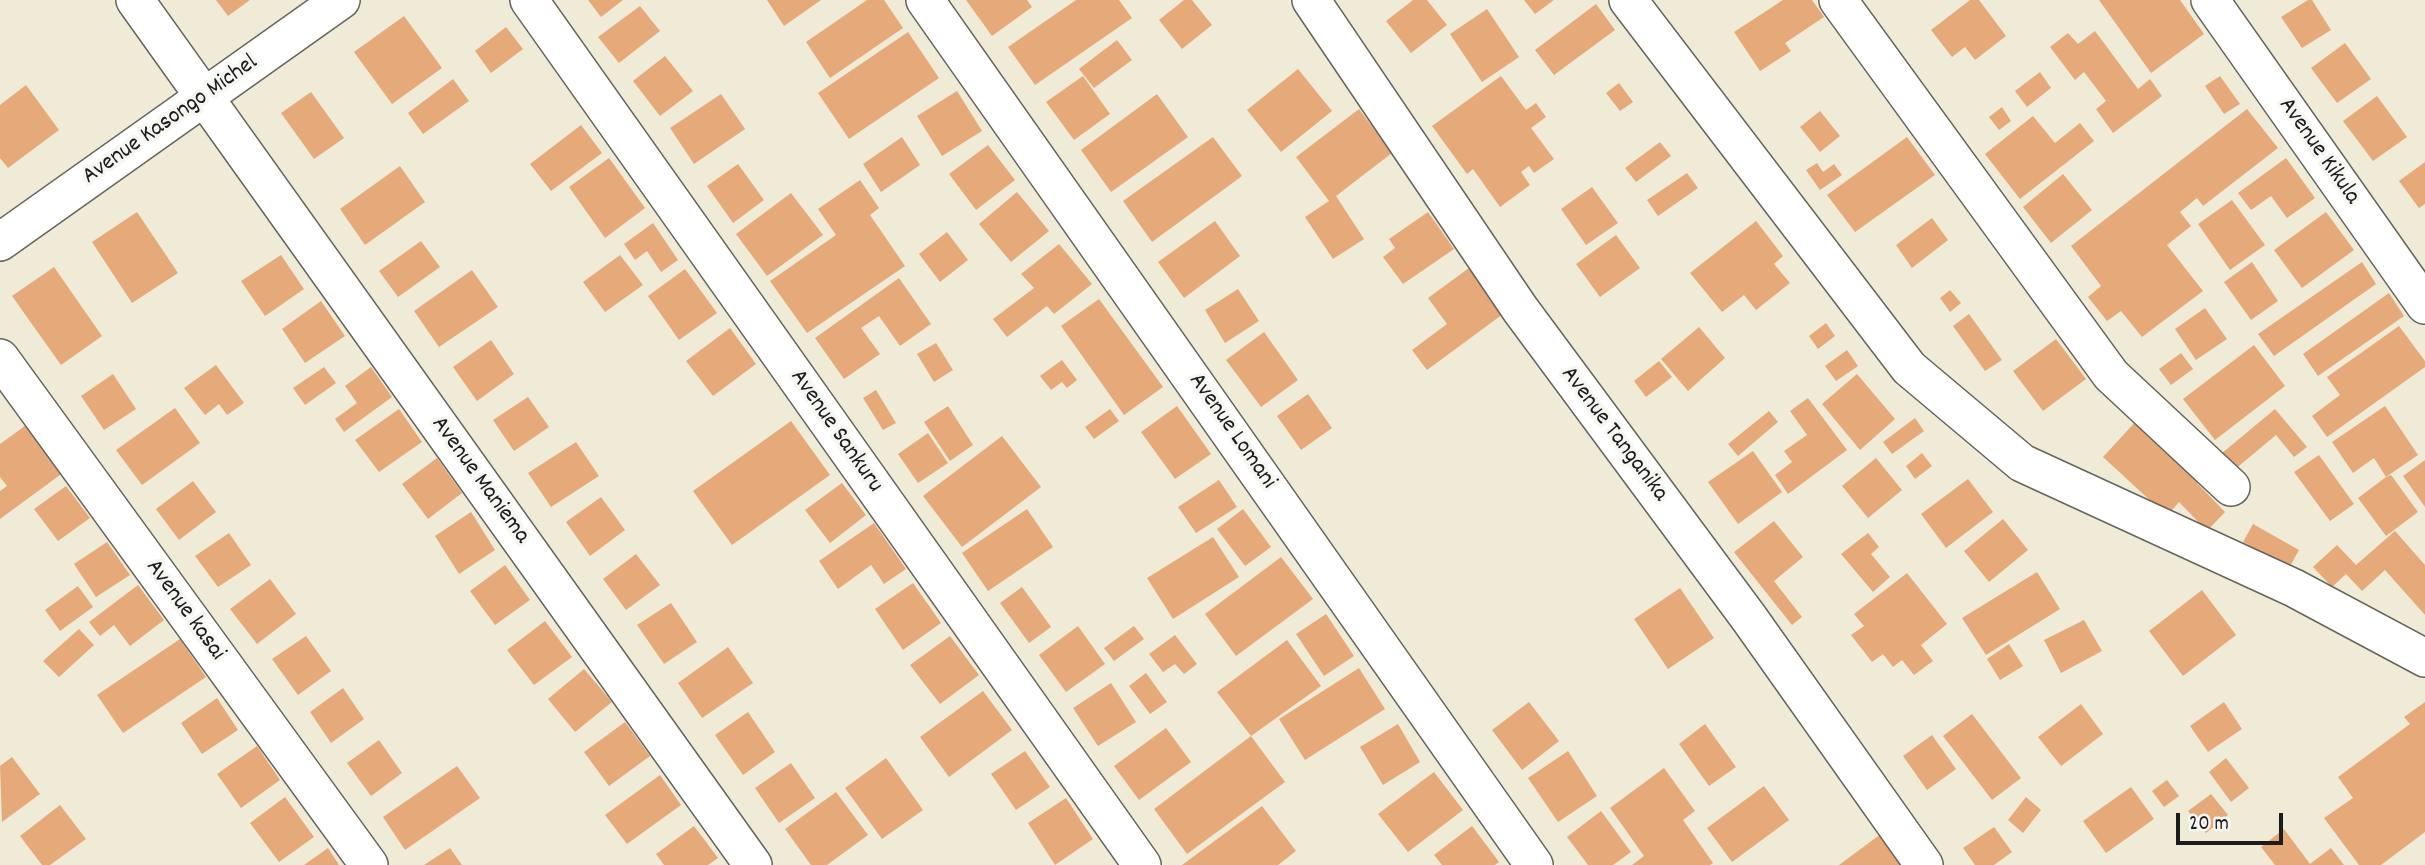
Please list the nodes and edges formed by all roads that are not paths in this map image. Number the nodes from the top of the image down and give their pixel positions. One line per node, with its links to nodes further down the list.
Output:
1 (135, 0): 9 (street, Avenue Maniema)
2 (341, 0): 9 (street, Avenue Kasongo Michel)
3 (528, 0): 17 (street, Avenue Sankuru)
4 (925, 0): 18 (street, Avenue Lomani)
5 (1311, 0): 19 (street, Avenue Tanganika)
6 (1628, 0): 14 (street)
7 (1838, 0): 13 (street)
8 (2210, 0): 11 (street, Avenue Kikula)
9 (205, 96): 10 (street, Avenue Kasongo Michel); 16 (street, Avenue Maniema)
10 (0, 242)
11 (2425, 304)
12 (0, 358): 15 (street, Avenue kasai)
13 (2231, 487)
14 (2425, 658)
15 (369, 865)
16 (753, 865)
17 (1142, 865)
18 (1534, 865)
19 (1924, 865)

